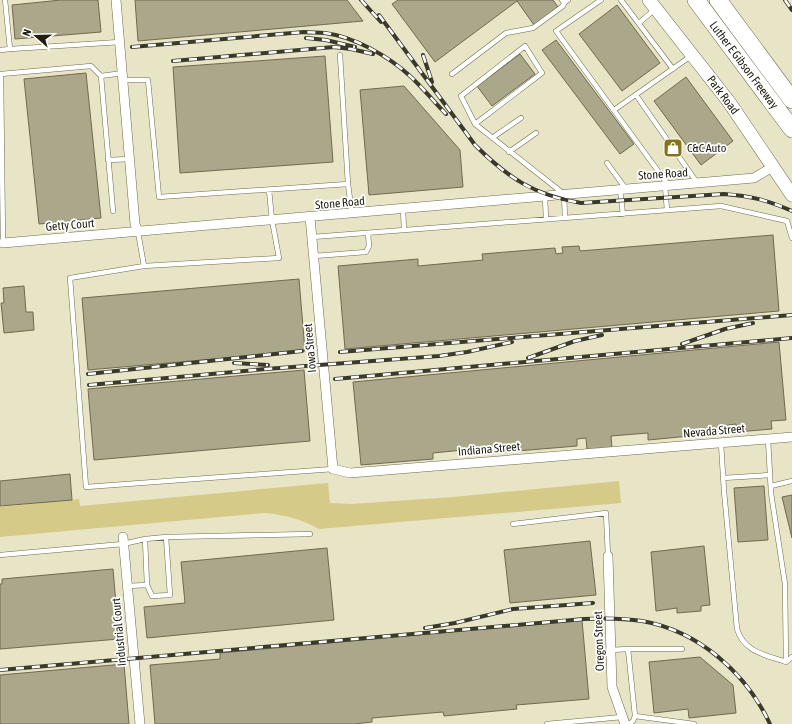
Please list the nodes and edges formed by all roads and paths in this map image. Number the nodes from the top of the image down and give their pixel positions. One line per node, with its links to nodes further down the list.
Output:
1 (5, 0): 11 (lane)
2 (116, 0): 10 (street)
3 (601, 0): 21 (lane)
4 (621, 0): 9 (lane)
5 (696, 0): 24 (highway, Luther E Gibson Freeway)
6 (718, 0): 20 (highway, Luther E Gibson Freeway)
7 (565, 1): 16 (lane)
8 (652, 4): 9 (lane); 14 (street, Park Road)
9 (639, 23): 15 (lane)
10 (120, 42): 11 (lane); 18 (street)
11 (10, 49): 12 (lane)
12 (0, 50)
13 (340, 56): 32 (lane)
14 (692, 56): 15 (lane); 31 (street, Park Road)
15 (673, 69): 19 (lane)
16 (452, 74)
17 (101, 76): 18 (lane); 28 (lane); 54 (lane)
18 (123, 77): 29 (street); 36 (lane)
19 (636, 94): 21 (lane); 33 (lane)
20 (792, 100)
21 (614, 110): 34 (lane)
22 (521, 118): 26 (lane)
23 (475, 124): 23 (lane); 26 (lane)
24 (792, 129)
25 (536, 133): 27 (lane)
26 (492, 138): 27 (lane)
27 (509, 152): 37 (lane)
28 (108, 160): 29 (lane); 42 (lane)
29 (130, 160): 50 (street)
30 (607, 163): 35 (lane)
31 (774, 166): 33 (street, Stone Road); 38 (street, Park Road)
32 (348, 184): 36 (lane); 43 (lane)
33 (698, 184): 34 (street, Stone Road)
34 (667, 186): 35 (street, Stone Road); 41 (lane)
35 (623, 189): 37 (street, Stone Road); 44 (lane)
36 (269, 190): 48 (lane)
37 (564, 194): 39 (street, Stone Road); 46 (lane)
38 (792, 195)
39 (545, 197): 40 (street, Stone Road); 47 (lane)
40 (403, 209): 43 (street, Stone Road); 49 (lane)
41 (667, 210): 44 (lane); 53 (lane)
42 (113, 211)
43 (352, 214): 45 (street, Stone Road)
44 (623, 214): 46 (lane)
45 (310, 217): 48 (street, Stone Road); 52 (street, Iowa Street)
46 (565, 218): 47 (lane)
47 (546, 219): 49 (lane)
48 (272, 220): 50 (street, Stone Road); 56 (lane)
49 (404, 230): 51 (lane)
50 (138, 232): 54 (street, Getty Court); 56 (lane)
51 (368, 233): 52 (lane); 55 (lane)
52 (312, 237): 55 (street, Iowa Street)
53 (792, 238)
54 (2, 242)
55 (314, 256): 61 (street, Iowa Street)
56 (144, 266): 61 (lane)
57 (792, 437): 58 (street, Nevada Street)
58 (768, 439): 59 (street, Nevada Street); 62 (lane)
59 (721, 443): 60 (street, Nevada Street); 63 (lane)
60 (639, 449): 61 (street, Indiana Street)
61 (337, 470)
62 (770, 475): 63 (lane); 65 (lane)
63 (723, 478): 79 (lane)
64 (792, 481): 65 (lane)
65 (771, 486): 79 (lane)
66 (513, 524): 72 (lane)
67 (310, 534): 68 (lane)
68 (166, 537): 69 (lane); 73 (lane)
69 (145, 538): 70 (lane); 73 (lane)
70 (123, 540): 71 (lane); 74 (street, Industrial Court)
71 (0, 554)
72 (608, 556): 77 (street, Oregon Street)
73 (146, 585): 74 (lane)
74 (127, 586): 82 (street, Industrial Court)
75 (628, 649): 76 (lane); 77 (lane); 80 (lane)
76 (682, 649)
77 (611, 650): 81 (street, Oregon Street)
78 (792, 657): 79 (lane)
79 (786, 662)
80 (635, 716): 81 (lane); 84 (lane)
81 (625, 722): 83 (lane)
82 (140, 724)
83 (547, 724)
84 (694, 724)

